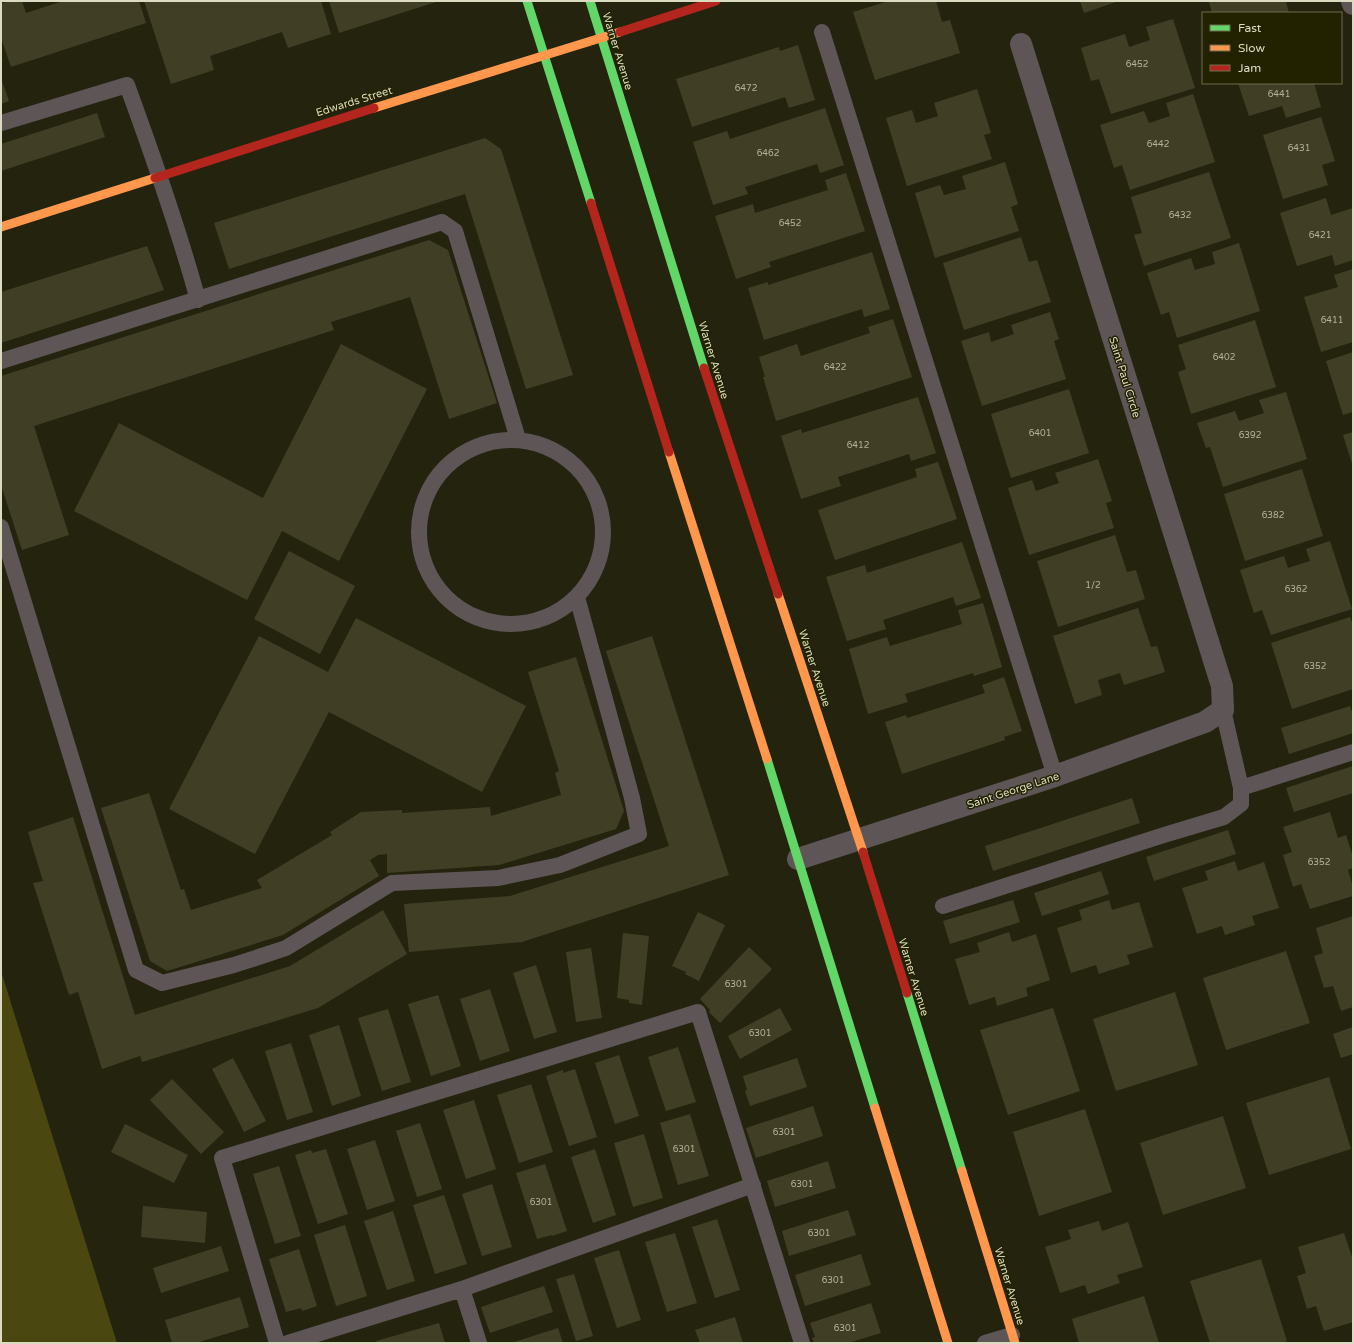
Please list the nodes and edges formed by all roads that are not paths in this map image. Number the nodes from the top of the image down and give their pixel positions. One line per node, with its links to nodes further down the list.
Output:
1 (527, 1): 7 (main road)
2 (590, 1): 5 (main road, Warner Avenue)
3 (716, 1): 5 (main road, Edwards Street)
4 (822, 32): 18 (lane)
5 (602, 38): 7 (main road, Edwards Street); 20 (main road, Warner Avenue)
6 (1021, 44): 16 (street, Saint Paul Circle)
7 (545, 56): 9 (main road, Edwards Street); 21 (main road)
8 (1, 123): 9 (lane)
9 (160, 176): 10 (main road, Edwards Street); 11 (lane)
10 (1, 227)
11 (198, 300): 12 (lane); 13 (lane)
12 (1, 362)
13 (518, 439): 15 (lane); 15 (lane)
14 (1, 527): 15 (lane)
15 (577, 597)
16 (1223, 710): 18 (street, Saint George Lane); 19 (lane)
17 (1353, 752): 19 (lane)
18 (1055, 776): 20 (street, Saint George Lane)
19 (1241, 788): 22 (lane)
20 (859, 839): 21 (street, Saint George Lane); 25 (main road, Warner Avenue)
21 (798, 859): 30 (main road)
22 (943, 906)
23 (753, 1185): 24 (lane); 26 (lane); 29 (lane)
24 (462, 1289): 27 (lane); 28 (lane)
25 (1014, 1339): 31 (lane)
26 (277, 1343)
27 (288, 1343)
28 (479, 1343)
29 (802, 1343)
30 (948, 1343)
31 (985, 1343)

